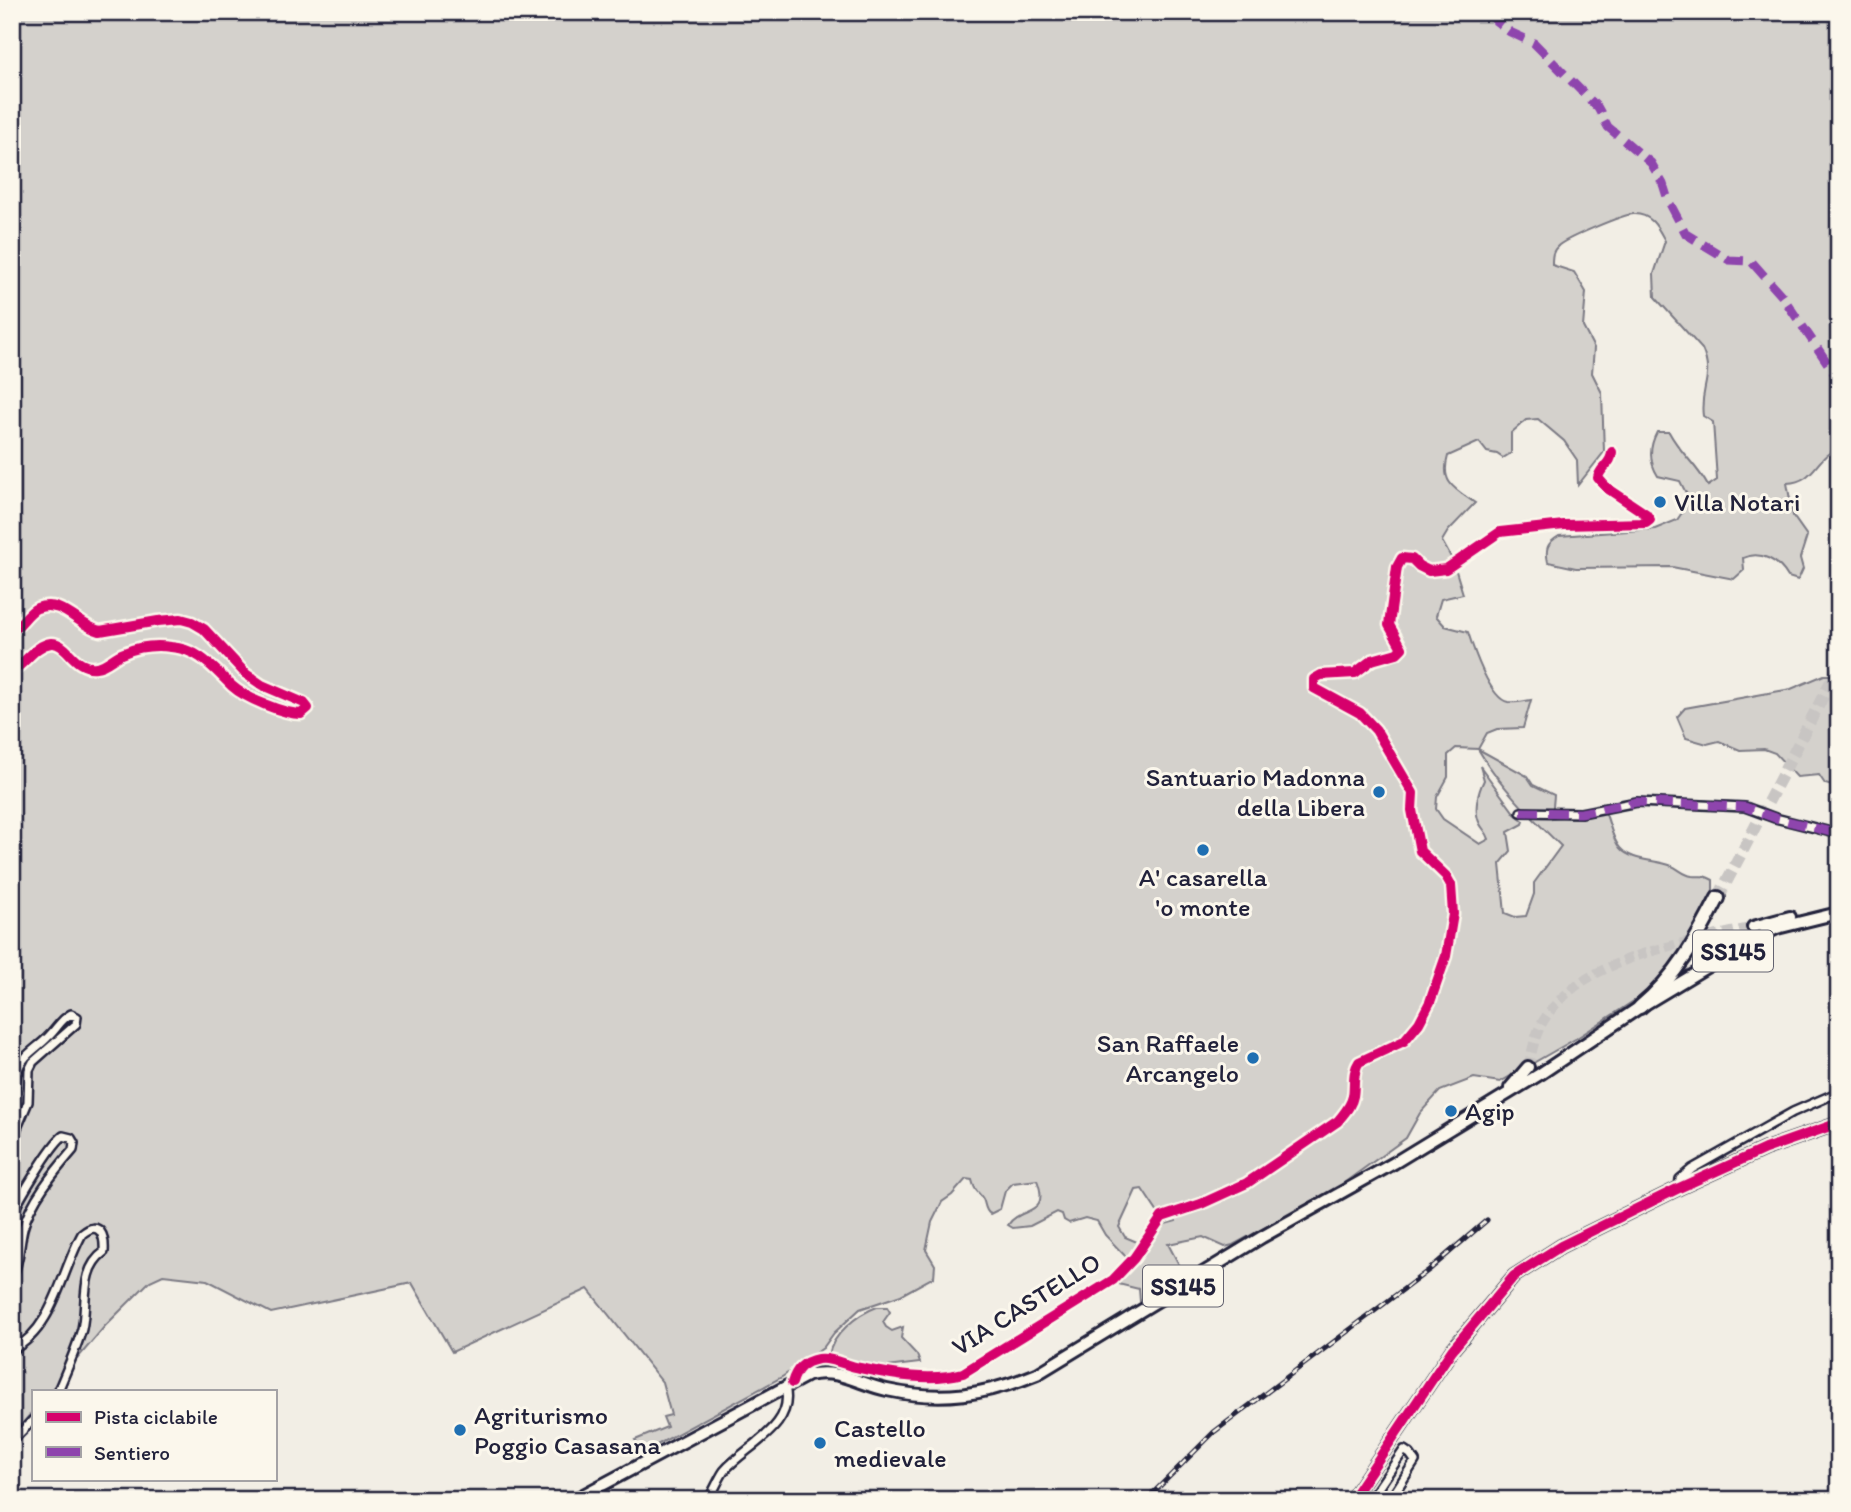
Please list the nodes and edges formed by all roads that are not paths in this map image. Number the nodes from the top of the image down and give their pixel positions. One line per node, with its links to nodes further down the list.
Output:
1 (1612, 452): 20 (street, VIA CASTELLO)
2 (12, 631): 3 (street)
3 (12, 671)
4 (1521, 813): 5 (street)
5 (1839, 834)
6 (1718, 898): 9 (highway)
7 (1837, 914): 8 (main road, SS145); 9 (main road, SS145)
8 (1753, 927)
9 (1640, 1007): 12 (main road, SS145)
10 (1528, 1067): 12 (main road, SS145)
11 (1839, 1092): 16 (street)
12 (1498, 1100): 20 (main road, SS145)
13 (12, 1102): 15 (street)
14 (1839, 1122): 16 (main road)
15 (12, 1140)
16 (1679, 1188): 24 (main road)
17 (12, 1214): 18 (street)
18 (12, 1277)
19 (12, 1350): 21 (street)
20 (788, 1385): 27 (main road, SS145); 28 (street)
21 (58, 1390)
22 (32, 1421): 23 (street)
23 (12, 1441)
24 (1387, 1450): 25 (street); 26 (main road)
25 (1397, 1458): 29 (street); 30 (street)
26 (1353, 1499)
27 (573, 1500)
28 (708, 1500)
29 (1370, 1500)
30 (1390, 1500)

